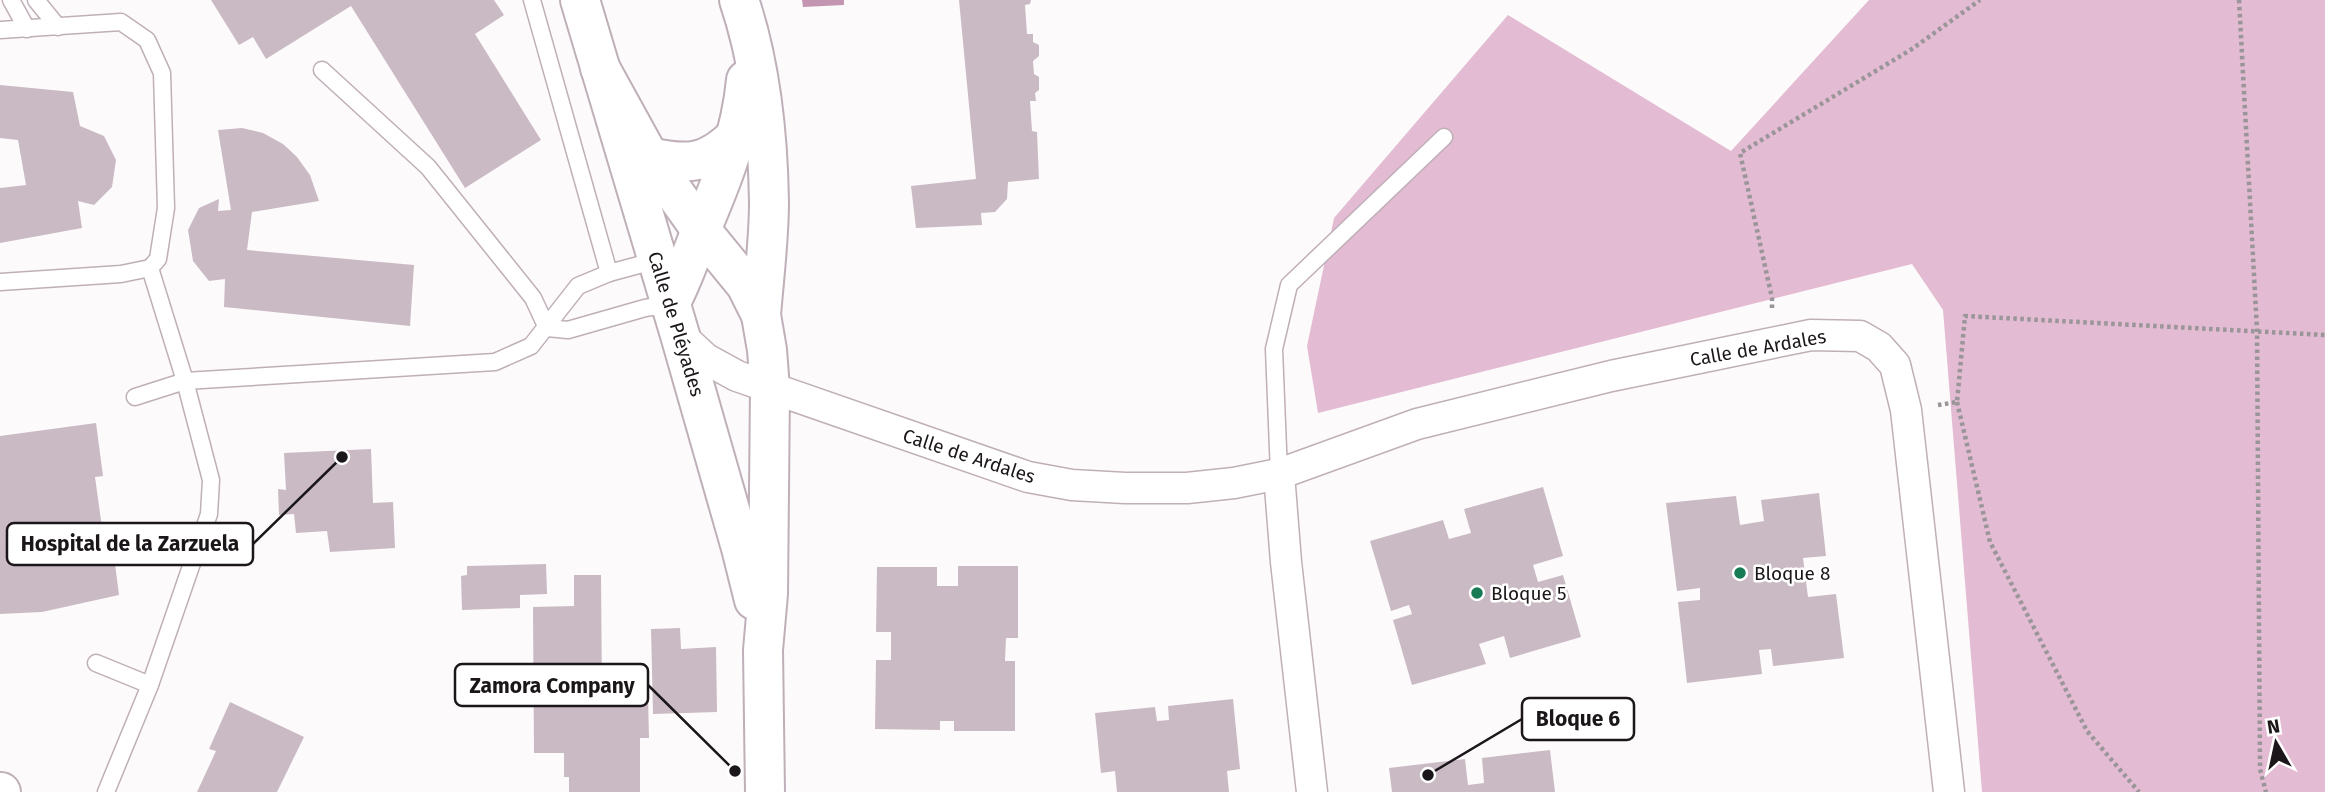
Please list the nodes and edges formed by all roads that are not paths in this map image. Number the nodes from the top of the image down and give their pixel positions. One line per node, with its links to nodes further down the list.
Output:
1 (10, 0): 7 (lane)
2 (36, 0): 6 (lane)
3 (532, 0): 17 (lane)
4 (580, 0): 9 (main road, Calle de Pléyades)
5 (743, 13): 11 (main road); 19 (main road)
6 (58, 27): 7 (lane); 16 (lane)
7 (27, 29): 8 (lane)
8 (0, 30)
9 (600, 68): 13 (main road); 15 (main road, Calle de Pléyades)
10 (322, 70): 20 (lane)
11 (737, 135): 13 (main road); 14 (main road)
12 (1444, 138): 25 (lane)
13 (649, 157): 14 (main road)
14 (701, 229): 19 (main road); 21 (main road)
15 (657, 260): 17 (lane); 21 (main road, Calle de Pléyades)
16 (150, 268): 18 (lane); 22 (lane)
17 (609, 273): 20 (lane)
18 (0, 282)
19 (763, 324): 21 (street); 23 (main road, Calle de Pléyades)
20 (547, 328): 21 (lane); 22 (lane)
21 (685, 333): 23 (street, Calle de Ardales); 26 (main road, Calle de Pléyades)
22 (185, 381): 24 (lane); 28 (lane)
23 (770, 389): 25 (street, Calle de Ardales); 26 (main road, Calle de Pléyades)
24 (135, 397)
25 (1279, 474): 31 (street); 32 (street, Calle de Ardales)
26 (763, 650): 30 (main road, Calle de Pléyades)
27 (96, 663): 28 (lane)
28 (150, 685): 29 (lane)
29 (106, 792)
30 (765, 792)
31 (1312, 792)
32 (1949, 792)

